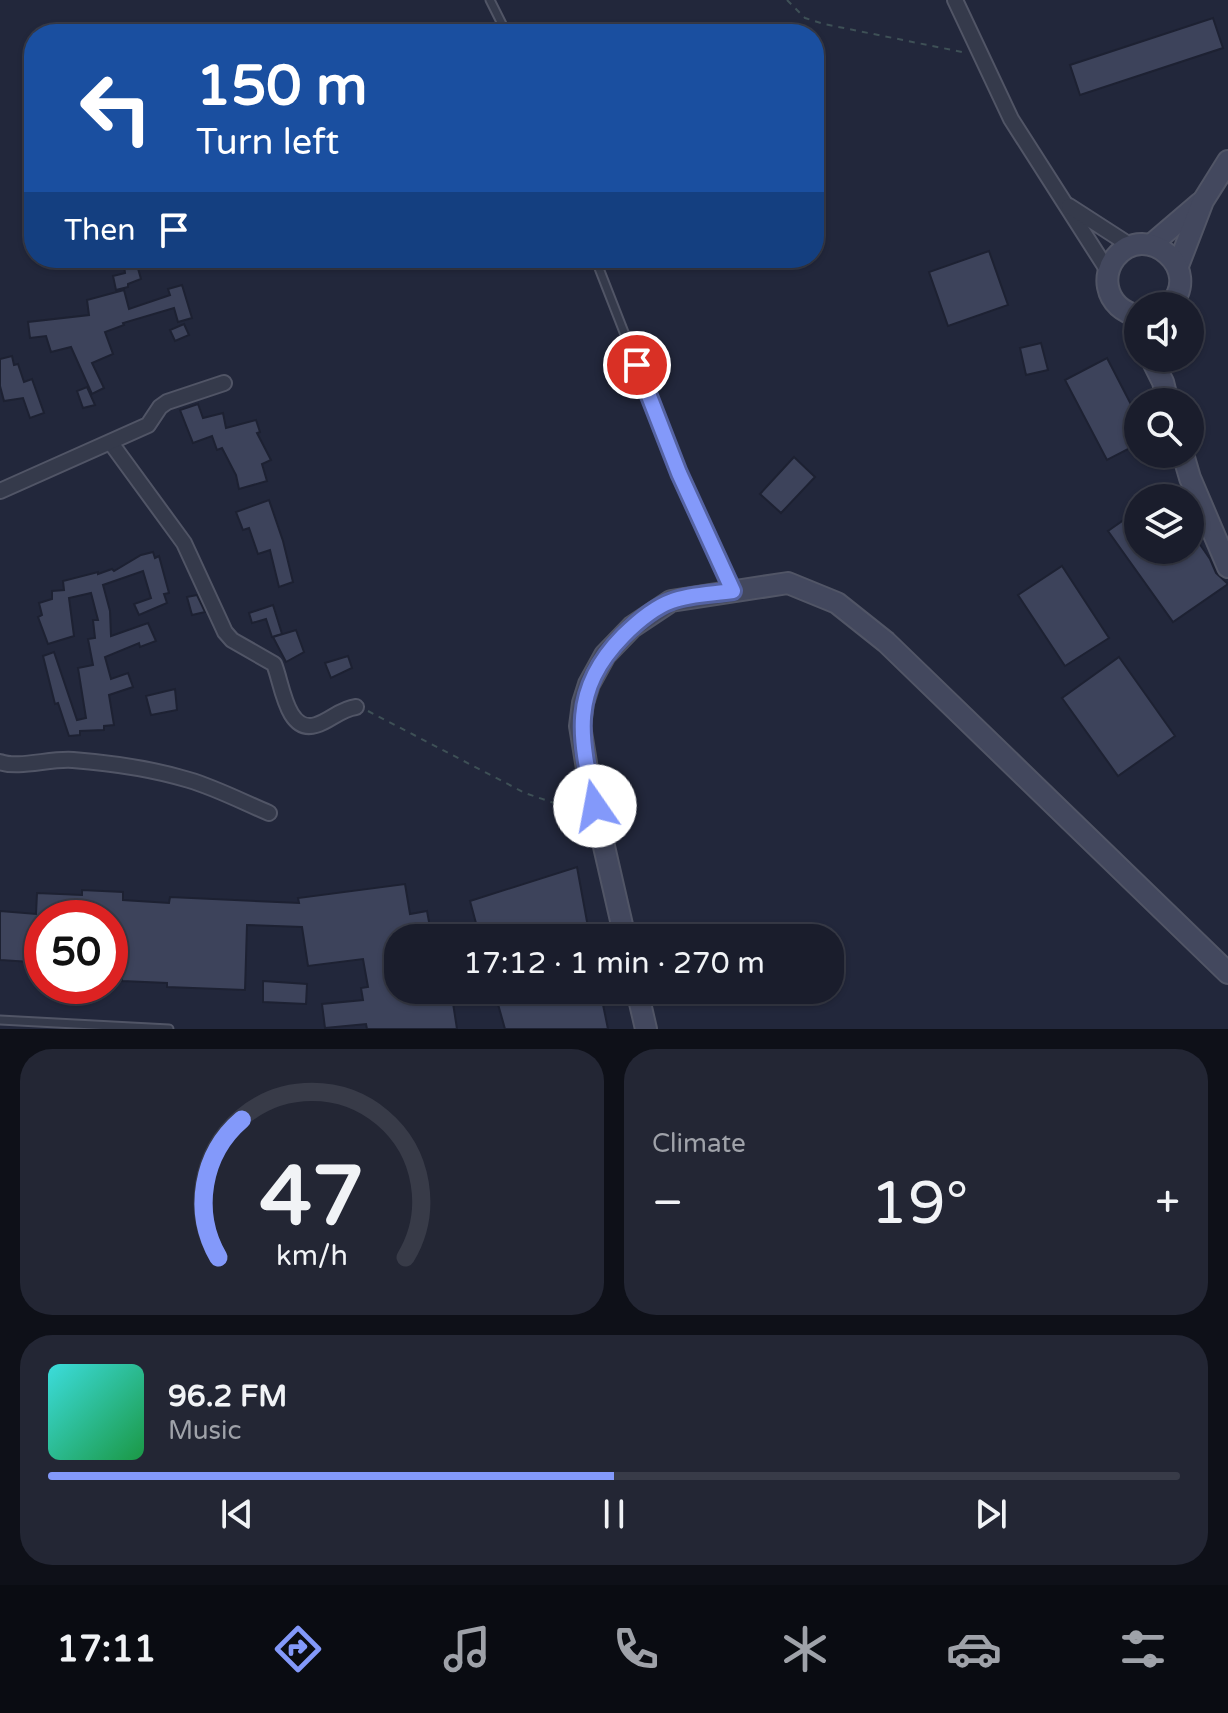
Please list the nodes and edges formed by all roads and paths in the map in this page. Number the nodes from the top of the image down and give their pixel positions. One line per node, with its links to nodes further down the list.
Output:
1 (490, 0): 4 (lane)
2 (787, 0): 5 (path)
3 (955, 0): 5 (street)
4 (502, 24)
5 (979, 56): 7 (street)
6 (1228, 161): 8 (main road)
7 (1062, 201): 10 (street); 13 (street)
8 (1203, 201): 9 (main road); 11 (main road)
9 (1152, 244): 10 (main road); 11 (main road)
10 (1131, 246): 13 (main road)
11 (1178, 266): 14 (main road)
12 (599, 268): 21 (lane)
13 (1108, 271): 15 (main road)
14 (1178, 292)
15 (1124, 310)
16 (224, 383): 17 (street)
17 (111, 443): 19 (street); 22 (street)
18 (1187, 468): 20 (main road)
19 (0, 491)
20 (1228, 567)
21 (733, 591): 24 (main road); 27 (main road)
22 (356, 707): 24 (path)
23 (0, 762): 25 (street)
24 (595, 806): 26 (main road)
25 (269, 813)
26 (622, 924)
27 (1228, 973)
28 (640, 1004): 31 (main road)
29 (0, 1020): 30 (lane)
30 (169, 1029)
31 (646, 1029)

